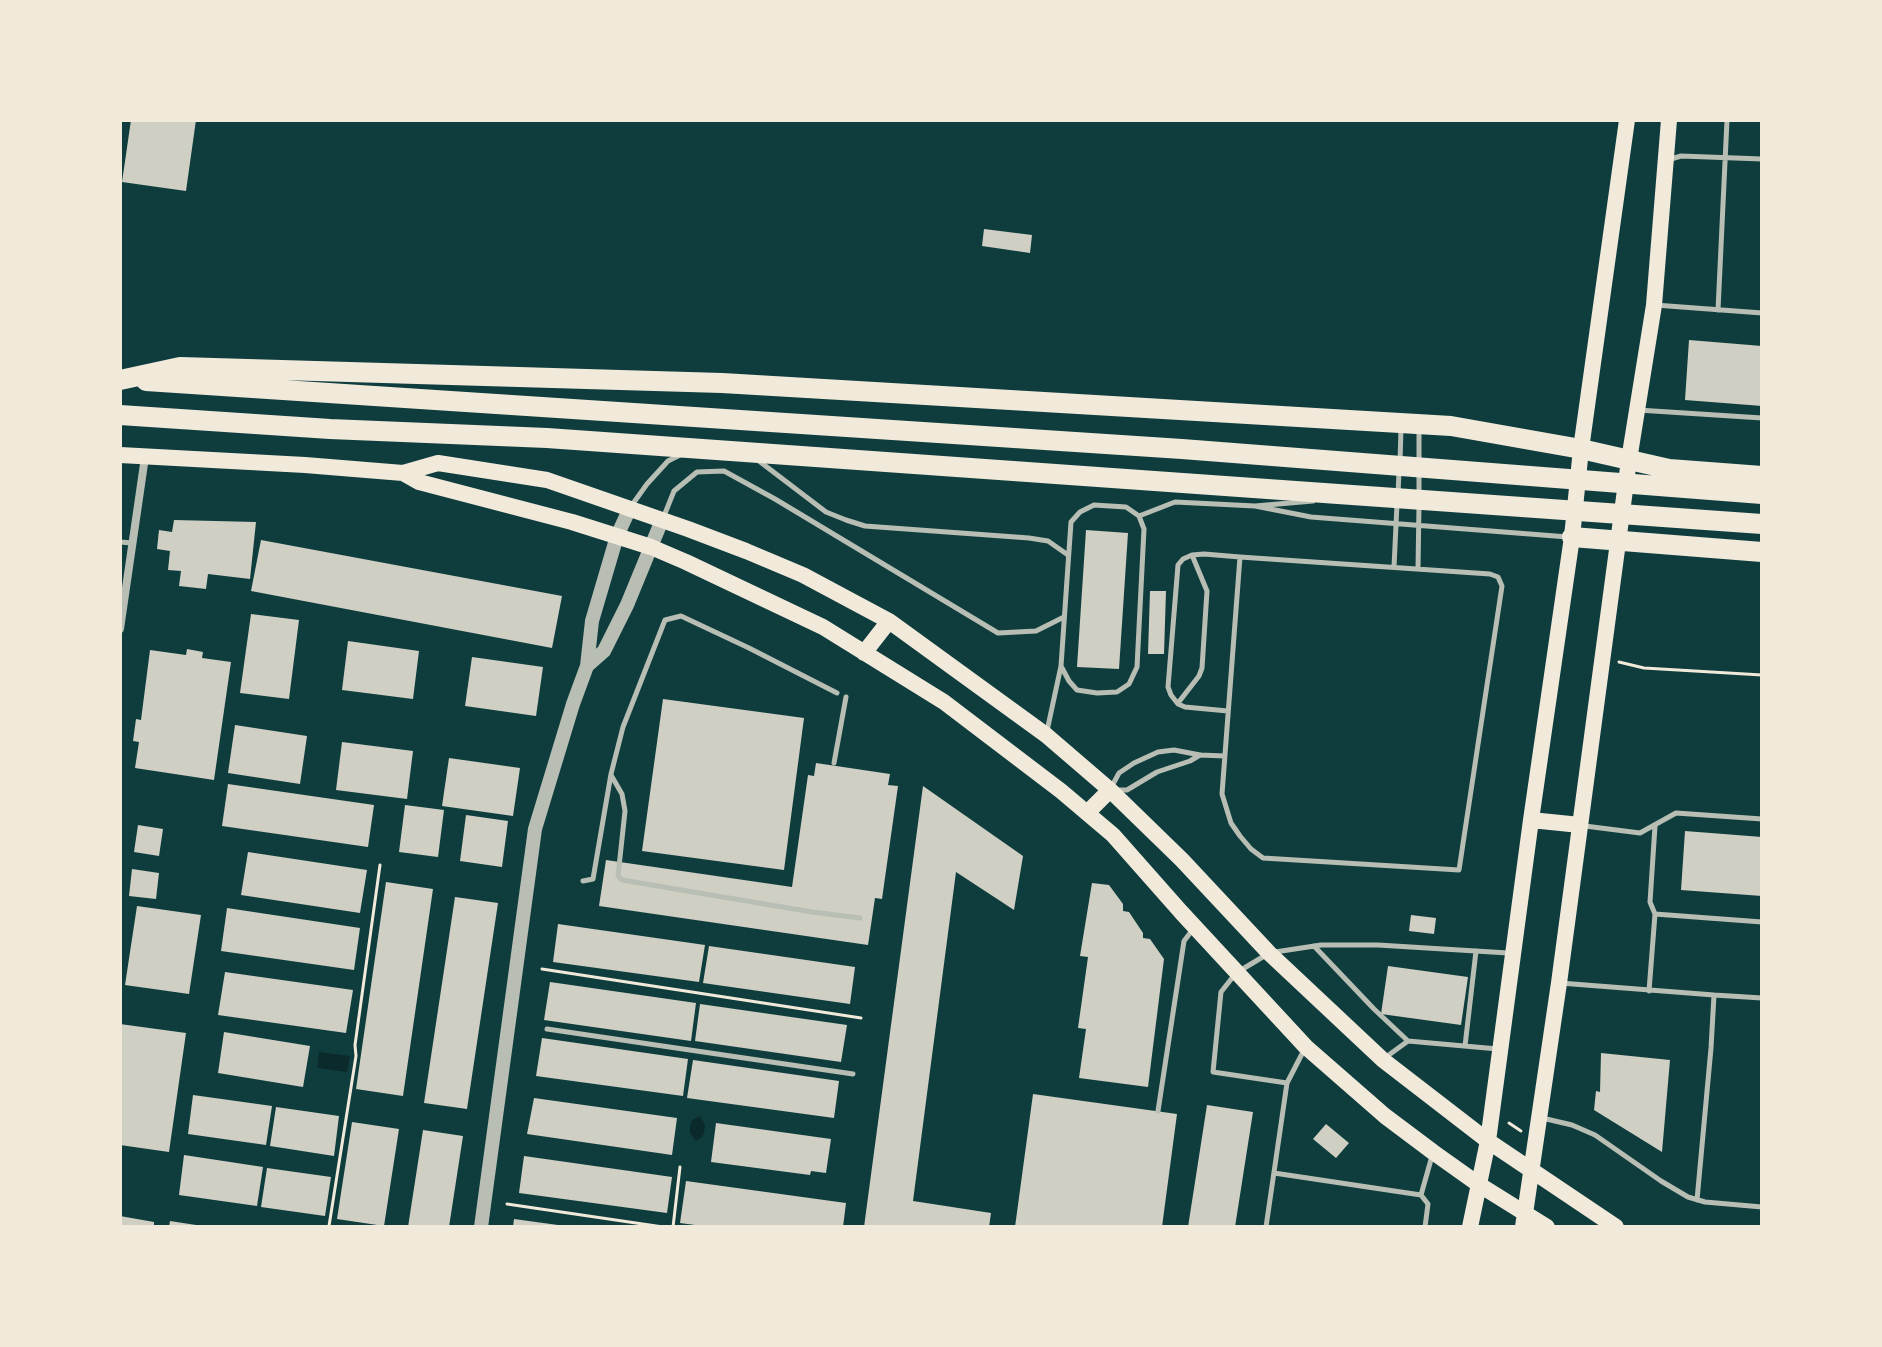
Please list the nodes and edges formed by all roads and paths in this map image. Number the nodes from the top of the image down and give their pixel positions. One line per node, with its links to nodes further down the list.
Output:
1 (1627, 120): 15 (main road)
2 (1669, 120): 6 (main road)
3 (1727, 120): 4 (lane)
4 (1725, 156): 5 (lane); 6 (lane); 8 (lane)
5 (1762, 159)
6 (1666, 160): 7 (main road)
7 (1654, 305): 8 (lane); 11 (main road)
8 (1718, 310): 9 (lane)
9 (1762, 313)
10 (120, 380): 14 (highway); 21 (highway)
11 (1637, 410): 13 (lane); 18 (main road)
12 (120, 415): 30 (highway)
13 (1762, 418)
14 (1410, 423): 15 (highway); 22 (lane); 31 (lane)
15 (1581, 449): 18 (highway); 33 (main road)
16 (120, 455): 17 (main road)
17 (145, 457): 19 (main road); 36 (street)
18 (1629, 460): 20 (highway); 34 (main road)
19 (403, 473): 26 (main road); 32 (main road)
20 (1762, 476)
21 (1762, 494)
22 (1398, 496): 25 (lane); 29 (lane)
23 (1327, 502): 24 (lane)
24 (1255, 506): 27 (lane); 29 (lane)
25 (1382, 506)
26 (630, 508): 28 (main road); 32 (street); 40 (lane)
27 (1139, 516): 40 (lane); 50 (lane)
28 (662, 520): 37 (street); 44 (lane); 45 (main road)
29 (1396, 524): 31 (lane); 42 (lane)
30 (1762, 524)
31 (1418, 525): 33 (lane); 43 (lane)
32 (617, 536): 37 (main road); 49 (street)
33 (1572, 537): 34 (highway); 64 (main road)
34 (1619, 541): 38 (highway); 48 (main road)
35 (120, 542): 36 (lane)
36 (133, 544): 46 (street)
37 (651, 547): 47 (main road); 49 (street)
38 (1762, 552)
39 (1192, 555): 41 (lane); 54 (lane); 54 (lane)
40 (1068, 556): 44 (lane)
41 (1240, 557): 42 (lane); 55 (lane)
42 (1394, 567): 43 (lane)
43 (1418, 569): 58 (lane)
44 (1064, 617): 50 (lane)
45 (889, 621): 47 (main road); 56 (main road)
46 (120, 626)
47 (864, 653): 62 (main road)
48 (1602, 659): 51 (path); 65 (main road)
49 (587, 666): 108 (street)
50 (1061, 666): 56 (lane)
51 (1762, 675)
52 (837, 693): 60 (lane)
53 (846, 697): 59 (lane)
54 (1178, 704): 55 (lane)
55 (1228, 711): 58 (lane)
56 (1046, 735): 61 (main road)
57 (1200, 755): 58 (lane); 61 (lane); 61 (lane)
58 (1225, 756)
59 (834, 763)
60 (611, 774): 68 (lane); 70 (lane)
61 (1110, 790): 62 (main road); 75 (main road)
62 (1087, 813): 72 (main road)
63 (1762, 819): 66 (lane)
64 (1531, 820): 65 (main road); 76 (main road)
65 (1580, 825): 66 (lane); 79 (main road)
66 (1655, 826): 69 (lane)
67 (380, 865): 107 (path)
68 (583, 881)
69 (1655, 914): 71 (lane); 80 (lane)
70 (860, 918)
71 (1762, 922)
72 (1195, 927): 78 (main road); 92 (lane)
73 (1314, 946): 74 (lane); 75 (lane); 85 (lane)
74 (1476, 951): 76 (lane); 86 (lane)
75 (1269, 953): 78 (lane); 89 (main road)
76 (1513, 953): 88 (main road)
77 (542, 969): 83 (path)
78 (1236, 973): 87 (main road); 91 (lane)
79 (1559, 983): 80 (lane); 93 (main road)
80 (1649, 991): 81 (lane)
81 (1714, 995): 82 (lane); 103 (lane)
82 (1762, 998)
83 (861, 1018)
84 (547, 1029): 90 (lane)
85 (1408, 1041): 86 (lane); 89 (lane)
86 (1465, 1046): 88 (lane)
87 (1306, 1047): 91 (lane); 97 (main road)
88 (1499, 1050): 96 (main road)
89 (1383, 1060): 96 (main road)
90 (853, 1074)
91 (1287, 1083): 100 (lane)
92 (1158, 1111)
93 (1540, 1117): 99 (main road); 103 (lane)
94 (1509, 1123): 95 (path)
95 (1521, 1131)
96 (1488, 1141): 99 (main road); 101 (main road)
97 (1433, 1152): 101 (main road); 102 (lane)
98 (680, 1167): 110 (path)
99 (1533, 1171): 106 (main road); 115 (main road)
100 (1274, 1173): 102 (lane); 111 (lane)
101 (1478, 1184): 106 (main road); 113 (main road)
102 (1421, 1195): 112 (lane)
103 (1697, 1200): 105 (lane)
104 (507, 1204): 109 (path)
105 (1762, 1207)
106 (1524, 1220): 114 (main road)
107 (329, 1226)
108 (481, 1227)
109 (663, 1227)
110 (673, 1227)
111 (1266, 1227)
112 (1425, 1227)
113 (1470, 1227)
114 (1547, 1227)
115 (1616, 1227)

